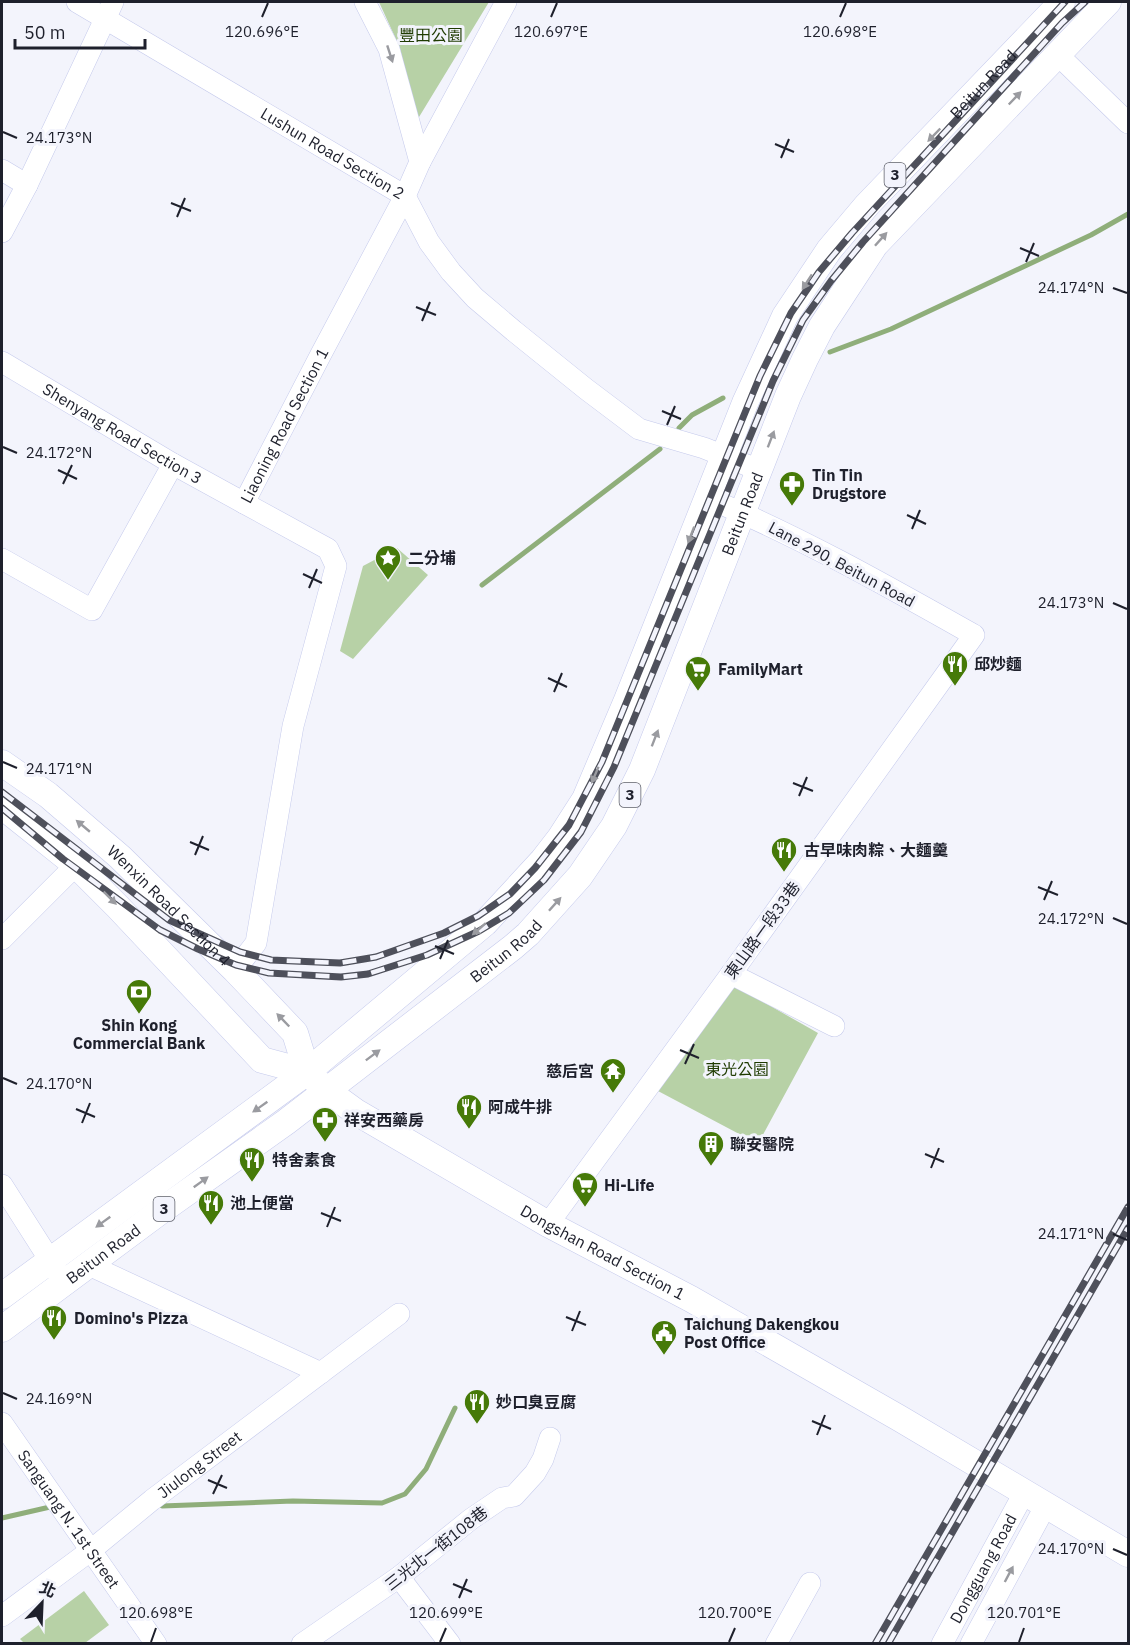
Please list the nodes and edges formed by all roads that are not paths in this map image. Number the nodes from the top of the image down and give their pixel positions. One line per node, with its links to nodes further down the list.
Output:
1 (77, 2): 6 (street, Lushun Road Section 2)
2 (365, 2): 9 (street, one-way to 9)
3 (506, 2): 9 (street, Liaoning Road Section 1)
4 (1062, 2): 15 (main road, Beitun Road / 3, one-way to 15)
5 (1108, 2): 7 (main road, Beitun Road / 3)
6 (109, 10): 11 (street); 12 (street, Lushun Road Section 2)
7 (1057, 54): 8 (street); 17 (main road, Beitun Road / 3, one-way to 7)
8 (1128, 123)
9 (420, 162): 12 (street, Liaoning Road Section 1)
10 (2, 170): 11 (street)
11 (27, 185): 13 (street)
12 (405, 196): 15 (street, Lushun Road Section 2); 19 (street, Liaoning Road Section 1)
13 (2, 232)
14 (2, 362): 16 (street, Shenyang Road Section 3)
15 (724, 457): 17 (street); 18 (main road, Beitun Road / 3)
16 (173, 464): 19 (street, Shenyang Road Section 3); 21 (street)
17 (759, 470): 20 (main road, Beitun Road / 3)
18 (706, 498): 20 (street, Lane 290, Beitun Road); 30 (main road, Beitun Road / 3, one-way to 30)
19 (244, 503): 27 (street, Liaoning Road Section 1)
20 (742, 512): 22 (street, Lane 290, Beitun Road); 31 (main road, Beitun Road / 3, one-way to 20)
21 (2, 559)
22 (974, 635): 28 (street, 東山路一段33巷)
23 (2, 763): 27 (main road, Wenxin Road Section 4, one-way to 23)
24 (2, 806): 25 (main road, Wenxin Road Section 4)
25 (75, 864): 26 (street); 30 (main road, Wenxin Road Section 4, one-way to 30)
26 (2, 939)
27 (235, 970): 30 (main road, Wenxin Road Section 4, one-way to 27)
28 (731, 974): 29 (street); 33 (street, 東山路一段33巷)
29 (834, 1026)
30 (307, 1072): 31 (main road, Wenxin Road Section 4); 34 (main road, Beitun Road / 3, one-way to 34)
31 (327, 1091): 33 (main road, Dongshan Road Section 1); 35 (main road, Beitun Road / 3, one-way to 31)
32 (2, 1185): 34 (street)
33 (549, 1224): 43 (main road, Dongshan Road Section 1)
34 (50, 1261): 36 (street); 37 (main road, Beitun Road / 3)
35 (89, 1265): 36 (main road, Beitun Road / 3); 40 (street)
36 (64, 1284): 39 (main road, Beitun Road / 3)
37 (2, 1296)
38 (399, 1314): 40 (street, Jiulong Street)
39 (2, 1329)
40 (321, 1373): 44 (street, Jiulong Street)
41 (2, 1423): 44 (street, Sanguang N. 1st Street)
42 (550, 1438): 46 (street, 三光北一街108巷)
43 (1035, 1499): 45 (main road, Dongshan Road Section 1); 53 (street, Dongguang Road); 54 (street, Dongguang Road, one-way to 43)
44 (90, 1551): 48 (street, Jiulong Street); 49 (street, Sanguang N. 1st Street)
45 (1128, 1554)
46 (399, 1577): 50 (street, 三光北一街108巷); 51 (street)
47 (810, 1583): 52 (street)
48 (2, 1616)
49 (156, 1644)
50 (302, 1644)
51 (450, 1644)
52 (776, 1644)
53 (942, 1644)
54 (971, 1644)

